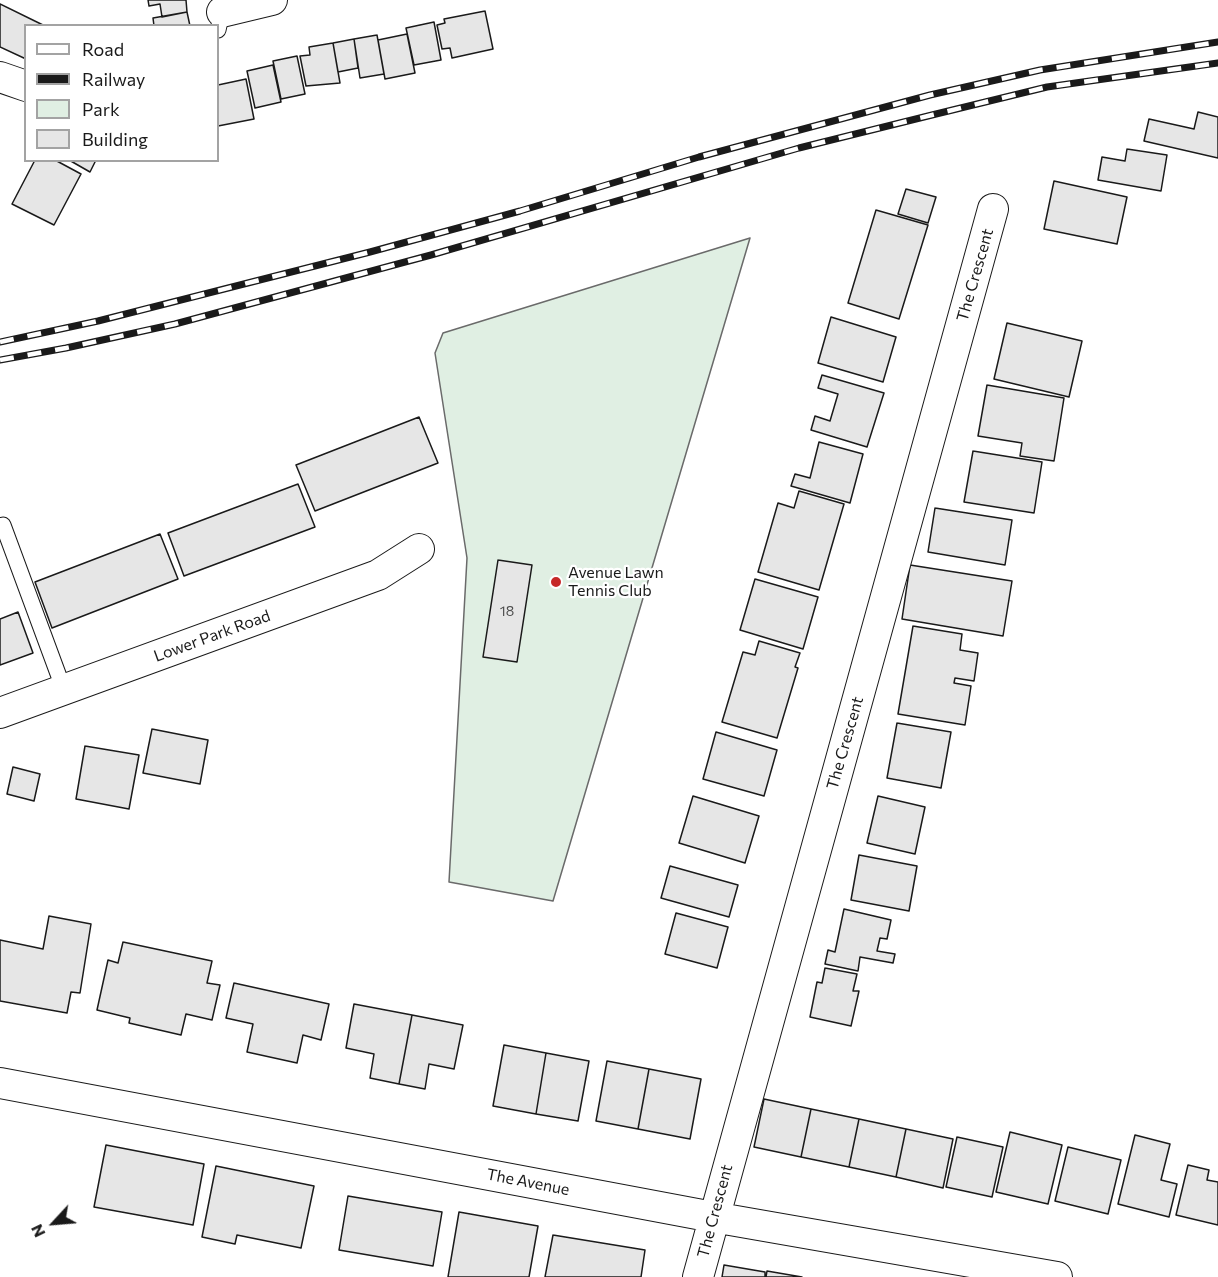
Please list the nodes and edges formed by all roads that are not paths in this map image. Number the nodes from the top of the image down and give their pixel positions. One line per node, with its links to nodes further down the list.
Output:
1 (272, 0): 2 (street)
2 (220, 21)
3 (0, 77): 4 (street)
4 (24, 85)
5 (993, 209): 11 (street, The Crescent)
6 (0, 526): 8 (lane)
7 (419, 549): 8 (street, Lower Park Road)
8 (64, 690): 9 (street, Lower Park Road)
9 (0, 713)
10 (0, 1083): 11 (street, The Avenue)
11 (713, 1217): 12 (street, The Crescent); 13 (street, The Avenue)
12 (698, 1277)
13 (1057, 1277)

